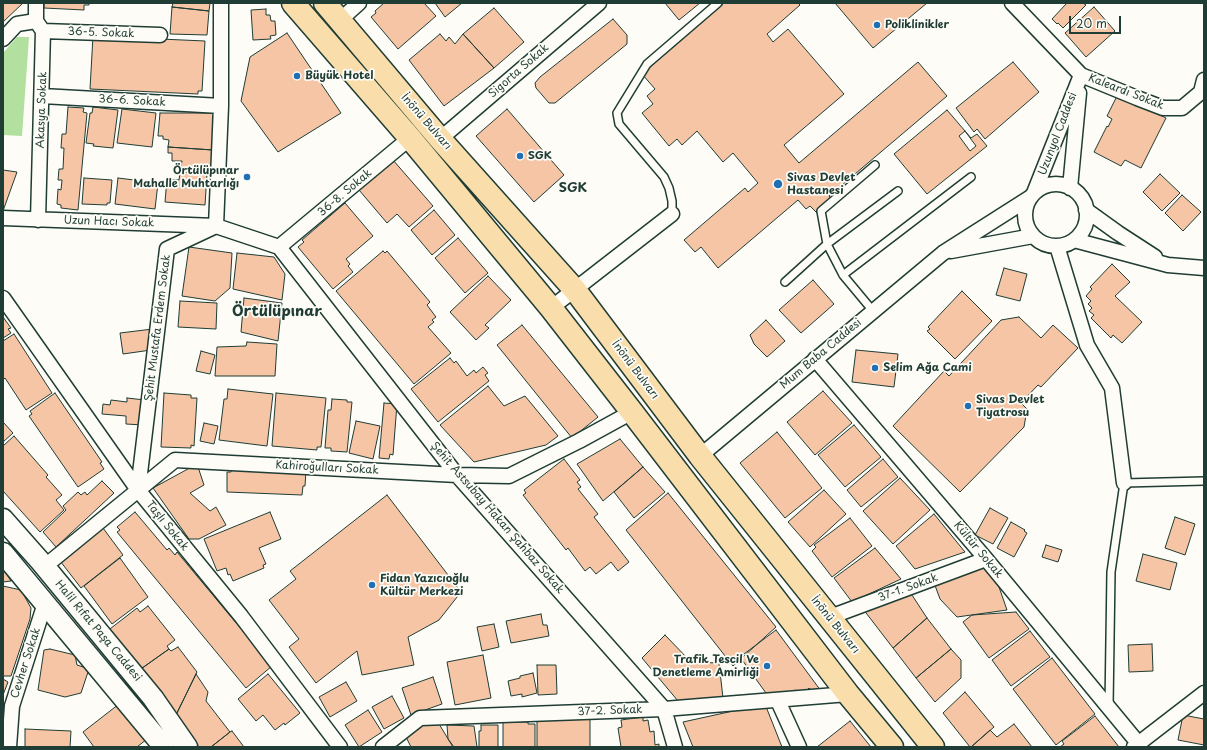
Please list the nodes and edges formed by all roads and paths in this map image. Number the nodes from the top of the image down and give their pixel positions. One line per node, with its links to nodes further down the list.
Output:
1 (36, 3): 10 (street, Akasya Sokak)
2 (221, 3): 16 (street)
3 (293, 3): 17 (main road, İnönü Bulvarı)
4 (325, 3): 9 (main road, İnönü Bulvarı)
5 (359, 3): 9 (street)
6 (598, 3): 18 (street, Sigorta Sokak)
7 (718, 3): 25 (lane)
8 (1012, 3): 13 (street)
9 (340, 20): 18 (main road, İnönü Bulvarı)
10 (40, 26): 11 (street, 36-5. Sokak); 12 (street, 36-5. Sokak); 15 (street, Akasya Sokak)
11 (160, 34)
12 (3, 39)
13 (1081, 75): 14 (street, Kaleardı Sokak); 21 (street, Uzunyol Caddesi); 23 (street, Uzunyol Caddesi)
14 (1204, 80)
15 (42, 96): 16 (street, 36-6. Sokak); 27 (street, Akasya Sokak)
16 (221, 106): 28 (street)
17 (410, 138): 33 (street, 36-8. Sokak); 41 (main road, İnönü Bulvarı)
18 (440, 139): 39 (main road, İnönü Bulvarı)
19 (875, 165): 31 (lane)
20 (971, 177): 37 (lane)
21 (1070, 188): 23 (street, Mum Baba Caddesi); 24 (street)
22 (898, 191): 31 (lane)
23 (1033, 195): 29 (street); 34 (street, Mum Baba Caddesi)
24 (1086, 210): 30 (street); 35 (street)
25 (672, 214): 39 (street)
26 (3, 218): 27 (street, Uzun Hacı Sokak)
27 (38, 220): 28 (street, Uzun Hacı Sokak)
28 (216, 226): 33 (street); 49 (street, Şehit Mustafa Erdem Sokak)
29 (1033, 236): 32 (street); 34 (street, Mum Baba Caddesi)
30 (1074, 240): 32 (street); 35 (street)
31 (827, 244): 37 (lane); 38 (lane)
32 (1058, 246): 48 (street)
33 (279, 247): 46 (street, Şehit Astsubay Hakan Şahbaz Sokak)
34 (943, 253): 42 (street, Mum Baba Caddesi)
35 (1168, 265): 36 (street)
36 (1204, 268)
37 (843, 275): 42 (lane)
38 (785, 282)
39 (575, 290): 41 (street); 45 (main road, İnönü Bulvarı)
40 (3, 298): 49 (street, Taşlı Sokak)
41 (551, 308): 44 (main road, İnönü Bulvarı)
42 (873, 311): 43 (street, Mum Baba Caddesi)
43 (815, 359): 45 (street, Mum Baba Caddesi); 52 (street, Kültür Sokak)
44 (632, 412): 46 (street, Kahiroğulları Sokak); 57 (main road, İnönü Bulvarı)
45 (700, 456): 55 (main road, İnönü Bulvarı)
46 (457, 475): 49 (street, Kahiroğulları Sokak); 60 (street, Şehit Astsubay Hakan Şahbaz Sokak)
47 (1204, 481): 48 (lane)
48 (1124, 483): 61 (lane)
49 (138, 490): 53 (street, Kahiroğulları Sokak); 66 (street, Taşlı Sokak)
50 (3, 519): 53 (main road, Halil Rıfat Paşa Caddesi)
51 (3, 553): 54 (main road, Halil Rıfat Paşa Caddesi)
52 (986, 559): 55 (street, 37-1. Sokak); 61 (street, Kültür Sokak)
53 (44, 567): 65 (main road, Halil Rıfat Paşa Caddesi)
54 (45, 603): 59 (street, Cevher Sokak); 64 (main road, Halil Rıfat Paşa Caddesi)
55 (830, 617): 71 (main road, İnönü Bulvarı)
56 (1204, 693): 62 (street)
57 (848, 694): 58 (street, 37-2. Sokak); 70 (main road, İnönü Bulvarı)
58 (778, 701): 60 (street, 37-2. Sokak); 69 (street)
59 (8, 706): 63 (street, Cevher Sokak)
60 (664, 709): 67 (street, 37-2. Sokak); 68 (street, Şehit Astsubay Hakan Şahbaz Sokak)
61 (1109, 709): 62 (street, Kültür Sokak)
62 (1136, 745)
63 (9, 747)
64 (164, 747)
65 (186, 747)
66 (340, 747)
67 (382, 747)
68 (675, 747)
69 (799, 747)
70 (892, 747)
71 (934, 747)

